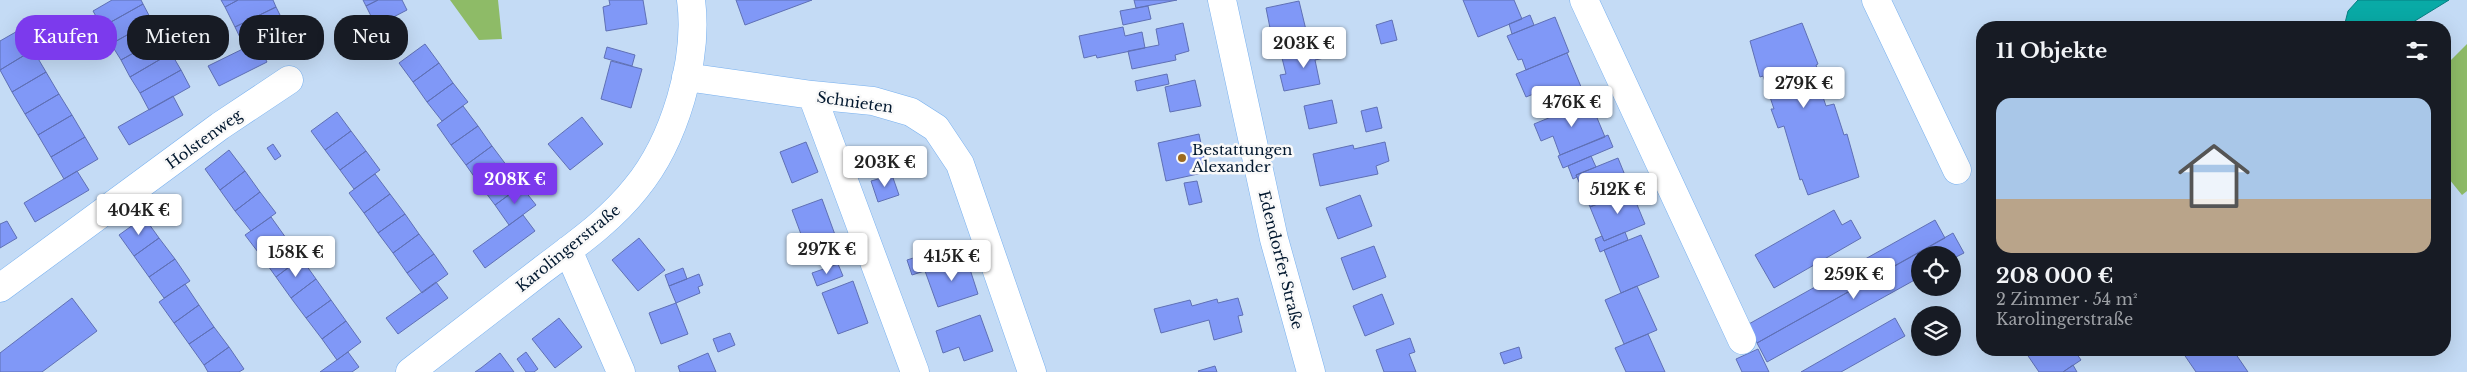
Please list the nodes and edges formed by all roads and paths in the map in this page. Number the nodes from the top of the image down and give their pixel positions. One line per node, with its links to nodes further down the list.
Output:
1 (691, 0): 5 (street, Karolingerstraße)
2 (1222, 0): 16 (street, Edendorfer Straße)
3 (1584, 0): 11 (street)
4 (1876, 0): 8 (street)
5 (686, 77): 7 (street, Schnieten); 9 (street, Karolingerstraße)
6 (289, 80): 10 (street, Holstenweg)
7 (812, 95): 14 (street); 15 (street, Schnieten)
8 (1957, 170)
9 (568, 250): 12 (street, Karolingerstraße); 13 (street)
10 (0, 288)
11 (1742, 340)
12 (410, 372)
13 (621, 372)
14 (915, 372)
15 (1032, 372)
16 (1310, 372)

